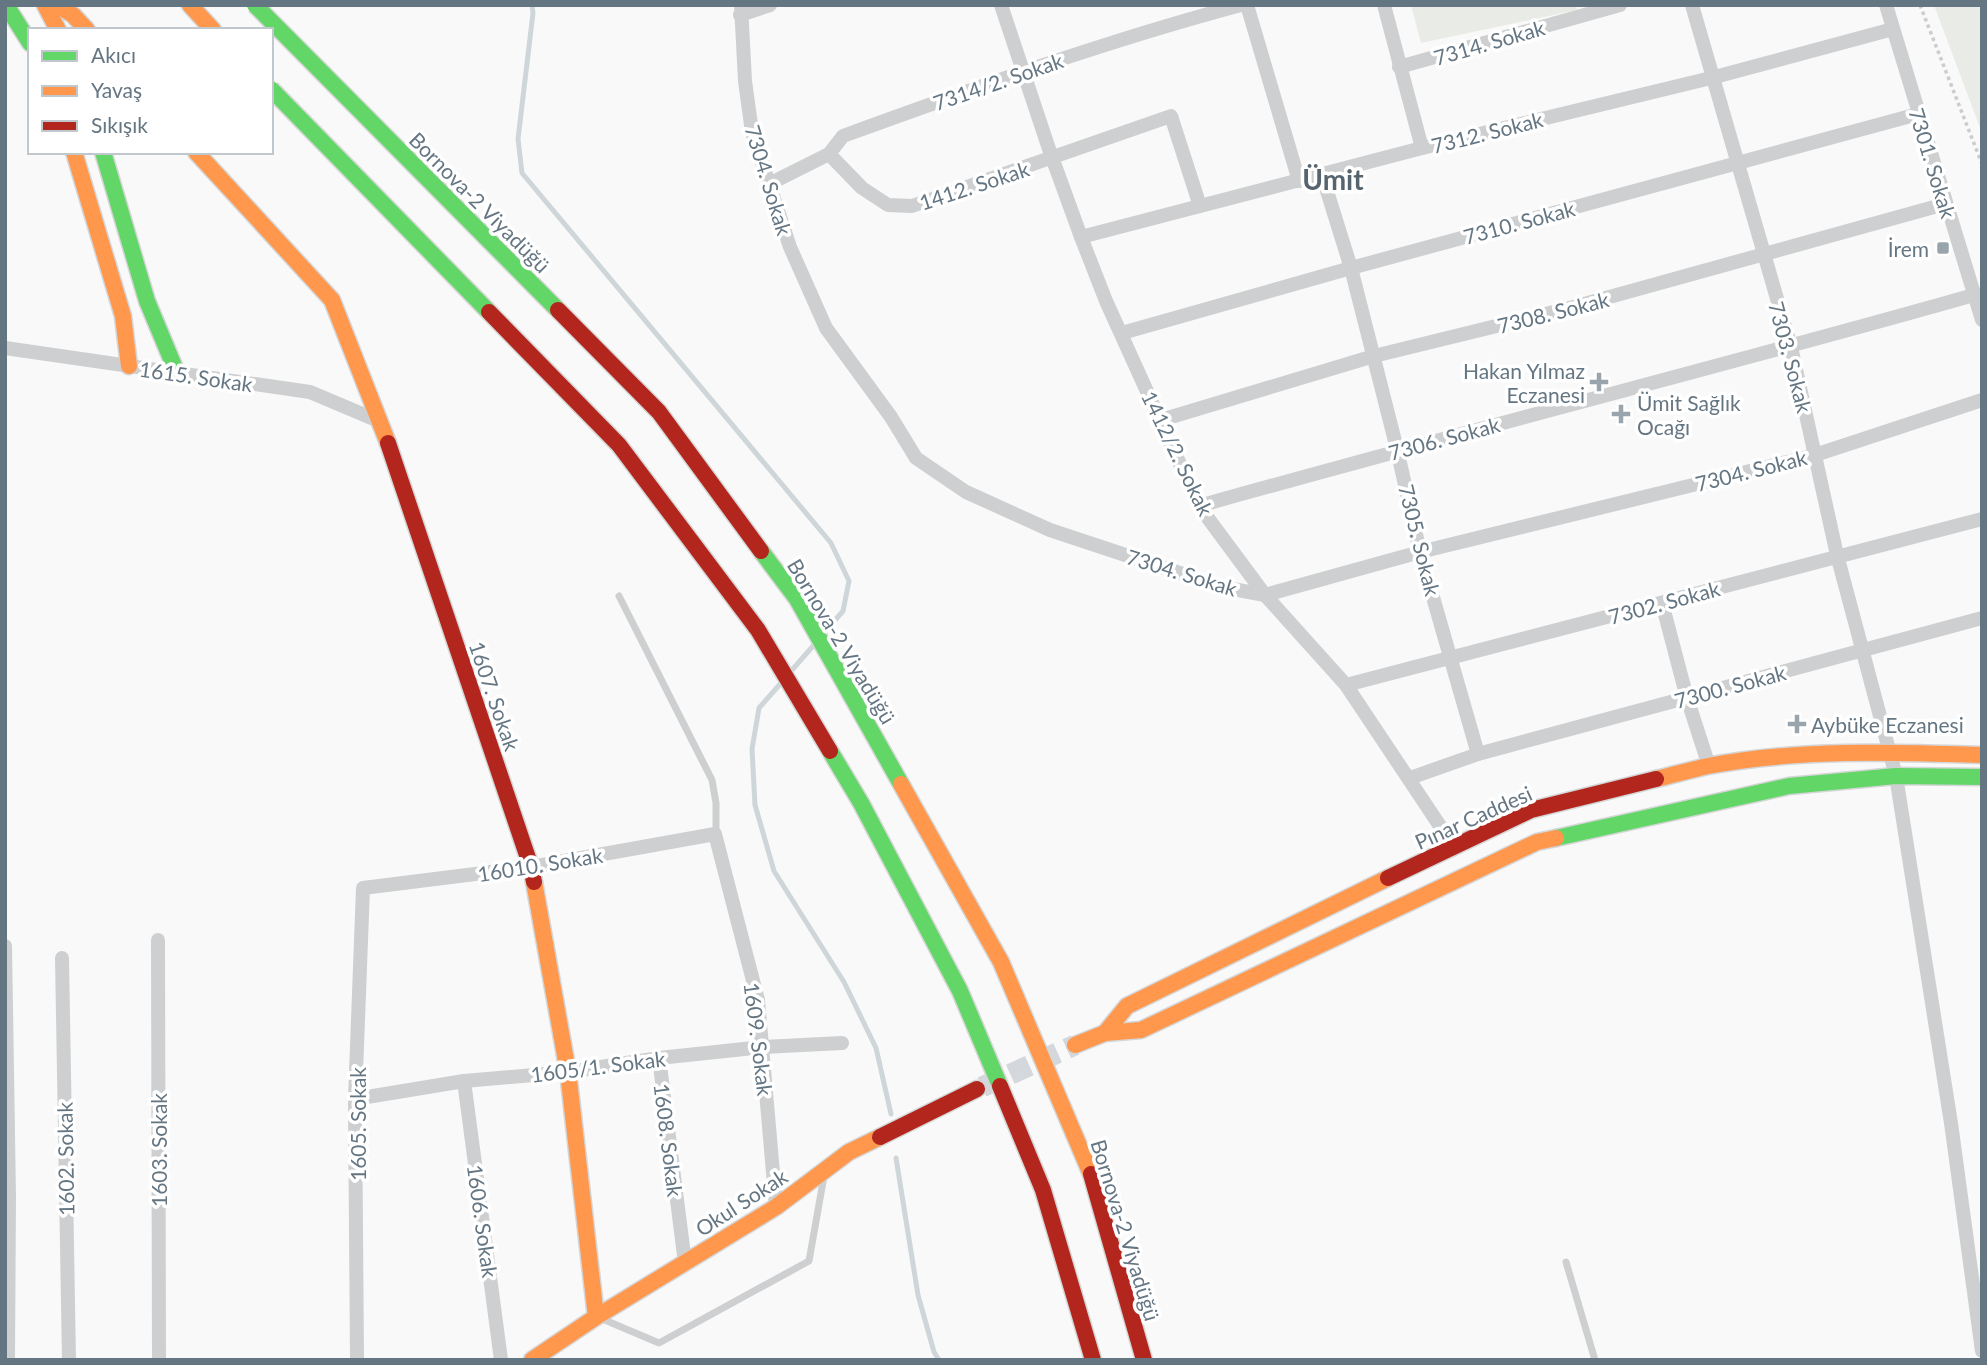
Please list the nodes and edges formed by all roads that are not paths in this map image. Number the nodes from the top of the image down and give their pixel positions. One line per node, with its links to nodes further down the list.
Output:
1 (6, 5): 19 (main road)
2 (45, 5): 15 (main road)
3 (57, 5): 16 (main road)
4 (190, 5): 17 (main road)
5 (256, 5): 102 (main road, Bornova-2 Viyadüğü, bridge)
6 (770, 5): 14 (street)
7 (1001, 5): 21 (street, 1412/2. Sokak)
8 (1241, 5): 21 (street, 7314/2. Sokak)
9 (1247, 5): 33 (street)
10 (1384, 5): 20 (street)
11 (1620, 5): 20 (street, 7314. Sokak)
12 (1692, 5): 22 (street, 7303. Sokak)
13 (1886, 5): 18 (street, 7301. Sokak)
14 (741, 10): 34 (street, 7304. Sokak)
15 (57, 28)
16 (86, 28)
17 (212, 28)
18 (1893, 29): 22 (street, 7312. Sokak); 24 (street, 7301. Sokak)
19 (28, 40)
20 (1399, 67): 25 (street)
21 (1023, 71): 29 (street, 7314/2. Sokak); 30 (street, 1412/2. Sokak)
22 (1712, 78): 25 (street, 7312. Sokak); 31 (street, 7303. Sokak)
23 (273, 91): 101 (main road, bridge)
24 (1918, 114): 31 (street, 7310. Sokak); 35 (street, 7301. Sokak)
25 (1422, 148): 32 (street, 7312. Sokak)
26 (75, 154): 46 (main road)
27 (104, 154): 47 (main road)
28 (199, 154): 50 (main road, 1607. Sokak)
29 (829, 154): 30 (street, 1412. Sokak); 34 (street, 7314/2. Sokak)
30 (1053, 158): 36 (street, 1412. Sokak); 37 (street, 1412/2. Sokak)
31 (1738, 163): 38 (street, 7303. Sokak); 39 (street, 7310. Sokak)
32 (1322, 175): 33 (street, 7312. Sokak); 39 (street, 7305. Sokak)
33 (1299, 181): 36 (street, 7312. Sokak)
34 (769, 184): 57 (street, 7304. Sokak)
35 (1945, 204): 38 (street, 7308. Sokak); 40 (street, 7301. Sokak)
36 (1200, 206): 37 (street, 7312. Sokak)
37 (1081, 237): 42 (street, 1412/2. Sokak)
38 (1763, 256): 43 (street, 7303. Sokak); 45 (street, 7308. Sokak)
39 (1350, 268): 42 (street, 7310. Sokak); 45 (street, 7305. Sokak)
40 (1974, 295): 41 (street, 7301. Sokak); 43 (street, 7306. Sokak)
41 (1982, 320)
42 (1122, 333): 49 (street, 1412/2. Sokak)
43 (1791, 347): 51 (street, 7306. Sokak); 52 (street, 7303. Sokak)
44 (5, 348): 46 (street, 1615. Sokak)
45 (1374, 356): 49 (street, 7308. Sokak); 51 (street, 7305. Sokak)
46 (129, 366): 47 (street, 1615. Sokak)
47 (177, 373): 50 (street, 1615. Sokak)
48 (1982, 400): 52 (street, 7304. Sokak)
49 (1161, 420): 53 (street, 1412/2. Sokak)
50 (381, 422): 74 (main road, 1607. Sokak)
51 (1397, 449): 53 (street, 7306. Sokak); 55 (street, 7305. Sokak)
52 (1815, 454): 55 (street, 7304. Sokak); 56 (street, 7303. Sokak)
53 (1199, 506): 57 (street, 1412/2. Sokak)
54 (1982, 519): 56 (street, 7302. Sokak)
55 (1420, 552): 57 (street, 7304. Sokak); 62 (street, 7305. Sokak)
56 (1837, 555): 59 (street, 7302. Sokak); 61 (street, 7303. Sokak)
57 (1265, 595): 63 (street, 1412/2. Sokak)
58 (619, 596): 72 (lane)
59 (1662, 603): 62 (street, 7302. Sokak); 64 (street)
60 (1982, 618): 61 (street, 7300. Sokak)
61 (1863, 650): 64 (street, 7300. Sokak); 65 (street, 7303. Sokak)
62 (1452, 656): 63 (street, 7302. Sokak); 66 (street, 7305. Sokak)
63 (1346, 685): 71 (street, 1412/2. Sokak)
64 (1687, 698): 66 (street, 7300. Sokak); 68 (street)
65 (1890, 752): 67 (main road, Pınar Caddesi); 68 (main road, Pınar Caddesi); 69 (street, 7303. Sokak)
66 (1478, 754): 71 (street)
67 (1982, 755)
68 (1709, 766): 73 (main road, Pınar Caddesi)
69 (1896, 776): 70 (main road, Pınar Caddesi); 79 (main road, Pınar Caddesi); 94 (street, 7303. Sokak)
70 (1982, 777)
71 (1409, 778): 73 (street, 1412/2. Sokak)
72 (715, 834): 74 (street, 16010. Sokak); 82 (street, 1609. Sokak)
73 (1454, 847): 79 (main road, Pınar Caddesi)
74 (531, 867): 75 (street, 16010. Sokak); 84 (main road, 1607. Sokak)
75 (363, 888): 87 (street, 1605. Sokak)
76 (158, 940): 97 (street, 1603. Sokak)
77 (5, 946): 89 (street)
78 (62, 958): 96 (street, 1602. Sokak)
79 (1105, 1033): 81 (main road, Pınar Caddesi)
80 (842, 1043): 82 (street, 1605/1. Sokak)
81 (1075, 1045)
82 (763, 1047): 83 (street, 1605/1. Sokak); 90 (street, 1609. Sokak)
83 (659, 1058): 84 (street, 1605/1. Sokak); 92 (street, 1608. Sokak)
84 (568, 1073): 85 (street, 1605/1. Sokak); 93 (main road, 1607. Sokak)
85 (464, 1081): 87 (street, 1605/1. Sokak); 99 (street, 1606. Sokak)
86 (977, 1089): 88 (main road, Okul Sokak)
87 (355, 1099): 98 (street, 1605. Sokak)
88 (825, 1170): 90 (main road, Okul Sokak); 93 (lane)
89 (7, 1196): 95 (street)
90 (776, 1207): 92 (main road, Okul Sokak)
91 (1566, 1262): 103 (lane)
92 (685, 1263): 93 (main road, Okul Sokak)
93 (596, 1317): 100 (main road, Okul Sokak)
94 (1982, 1351)
95 (8, 1360)
96 (69, 1360)
97 (159, 1360)
98 (357, 1360)
99 (502, 1360)
100 (532, 1360)
101 (1093, 1360)
102 (1144, 1360)
103 (1595, 1360)

